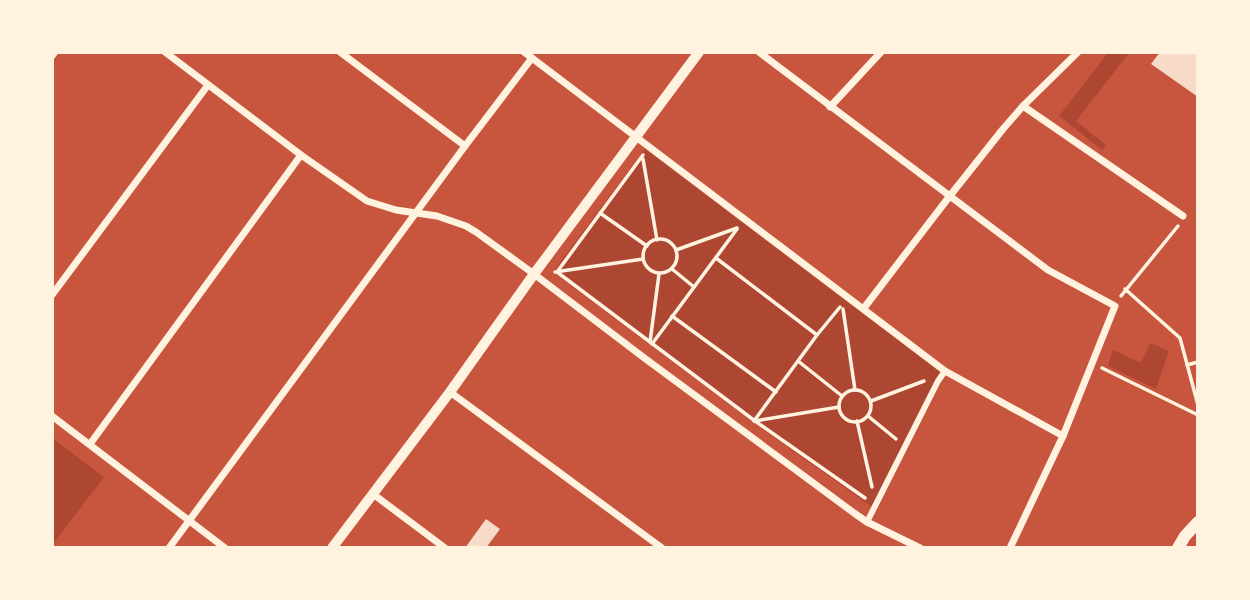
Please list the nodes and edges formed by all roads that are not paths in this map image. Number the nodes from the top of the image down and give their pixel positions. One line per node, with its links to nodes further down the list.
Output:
1 (165, 52): 9 (street)
2 (340, 52): 13 (street)
3 (524, 52): 8 (street)
4 (699, 52): 12 (street)
5 (759, 52): 11 (street)
6 (881, 52): 11 (street)
7 (1078, 52): 10 (street)
8 (532, 58): 12 (street); 13 (street)
9 (208, 85): 14 (street); 19 (street)
10 (1023, 106): 15 (street); 17 (street)
11 (830, 107): 15 (street)
12 (636, 137): 18 (street); 20 (street)
13 (465, 146): 16 (street)
14 (301, 155): 16 (street); 25 (street)
15 (948, 197): 20 (street); 24 (street)
16 (417, 212): 18 (street); 27 (street)
17 (1184, 217)
18 (534, 274): 22 (street); 28 (street)
19 (52, 295)
20 (864, 308): 21 (street)
21 (946, 371): 24 (street); 28 (street)
22 (450, 392): 26 (street); 34 (street)
23 (52, 416): 25 (street)
24 (1063, 436): 36 (street)
25 (90, 444): 27 (street)
26 (373, 494): 32 (street); 33 (street)
27 (189, 520): 30 (street); 31 (street)
28 (867, 522): 35 (street)
29 (1198, 522): 37 (main road)
30 (169, 548)
31 (225, 548)
32 (332, 548)
33 (445, 548)
34 (662, 548)
35 (920, 548)
36 (1010, 548)
37 (1178, 548)

